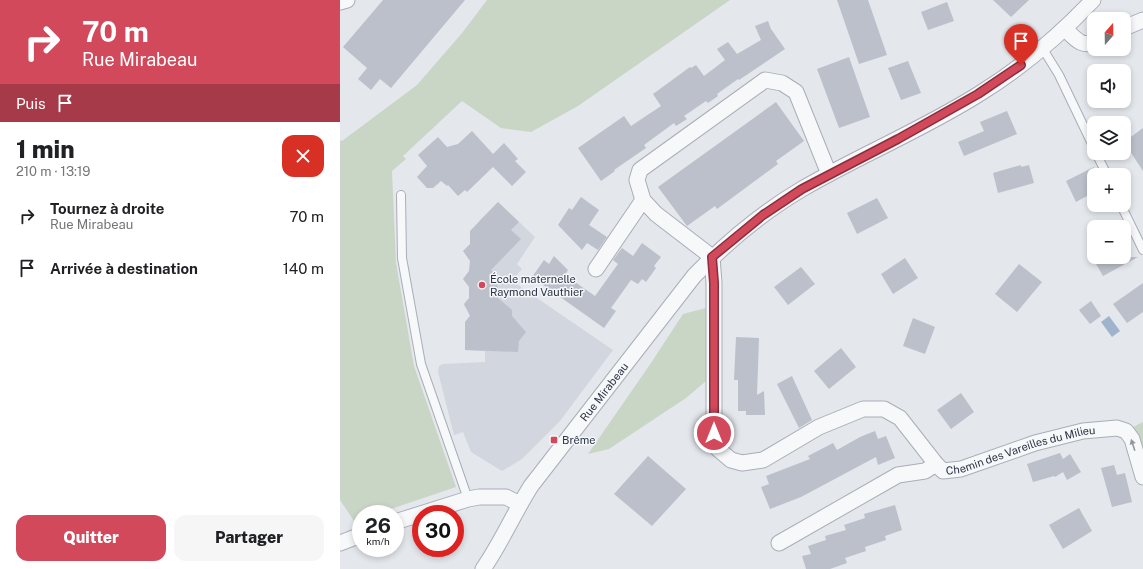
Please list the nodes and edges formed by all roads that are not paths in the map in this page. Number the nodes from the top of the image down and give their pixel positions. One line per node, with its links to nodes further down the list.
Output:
1 (347, 0): 3 (street)
2 (1093, 0): 6 (street, Rue Mirabeau)
3 (340, 2)
4 (1143, 20): 5 (street)
5 (1131, 25)
6 (1065, 29): 7 (street); 8 (street, Rue Mirabeau)
7 (1087, 44)
8 (1043, 49): 9 (lane); 10 (street, Rue Mirabeau)
9 (1087, 133)
10 (829, 174): 12 (street); 15 (street, Rue Mirabeau)
11 (401, 195): 19 (lane)
12 (643, 200): 15 (street); 16 (street)
13 (1124, 212): 14 (lane)
14 (1143, 250)
15 (712, 257): 17 (street, Chemin des Vareilles du Milieu); 20 (street, Rue Mirabeau)
16 (596, 269)
17 (936, 464): 18 (street, Chemin des Vareilles du Milieu, one-way to 17); 24 (street)
18 (1143, 477)
19 (468, 499): 20 (street); 21 (street)
20 (520, 504): 25 (street, Rue Mirabeau)
21 (404, 519)
22 (352, 538): 23 (street)
23 (340, 543)
24 (779, 543)
25 (483, 569)

